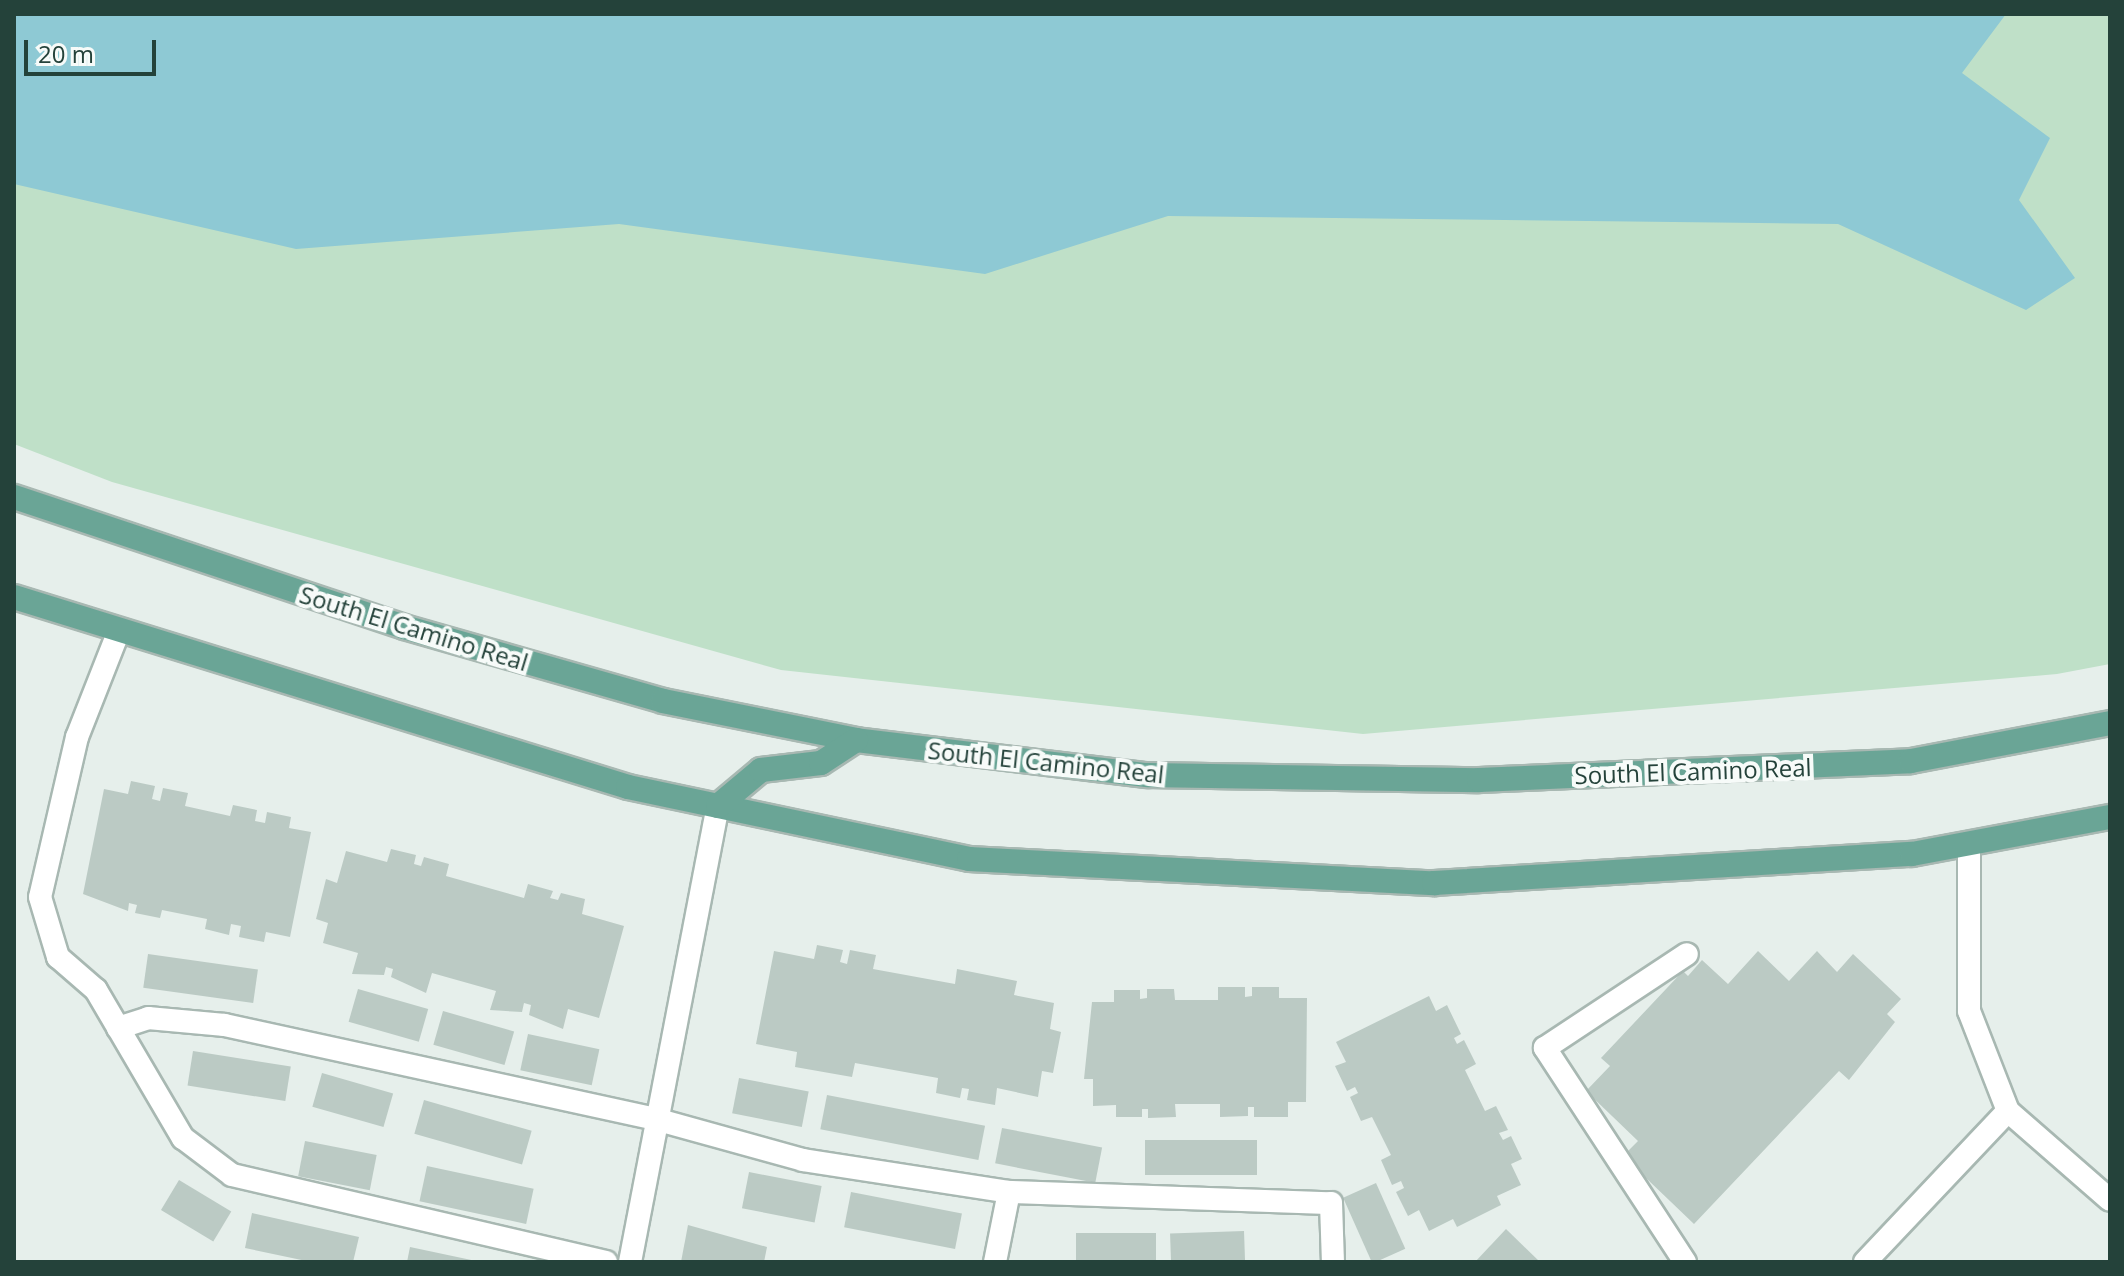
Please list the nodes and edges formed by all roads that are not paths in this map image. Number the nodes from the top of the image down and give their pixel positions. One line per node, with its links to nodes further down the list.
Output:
1 (14, 497): 5 (main road, South El Camino Real)
2 (14, 597): 3 (main road)
3 (118, 633): 6 (main road); 10 (lane)
4 (2110, 723): 5 (main road, South El Camino Real)
5 (856, 740): 6 (main road)
6 (718, 806): 8 (main road); 12 (lane)
7 (2110, 817): 8 (main road)
8 (1969, 844): 11 (lane)
9 (1687, 954): 19 (lane)
10 (118, 1028): 12 (lane); 15 (lane)
11 (2008, 1111): 14 (lane); 20 (lane)
12 (659, 1120): 13 (lane); 16 (lane)
13 (1009, 1192): 17 (lane); 18 (lane)
14 (2110, 1200)
15 (606, 1262)
16 (630, 1262)
17 (995, 1262)
18 (1333, 1262)
19 (1685, 1262)
20 (1865, 1262)

